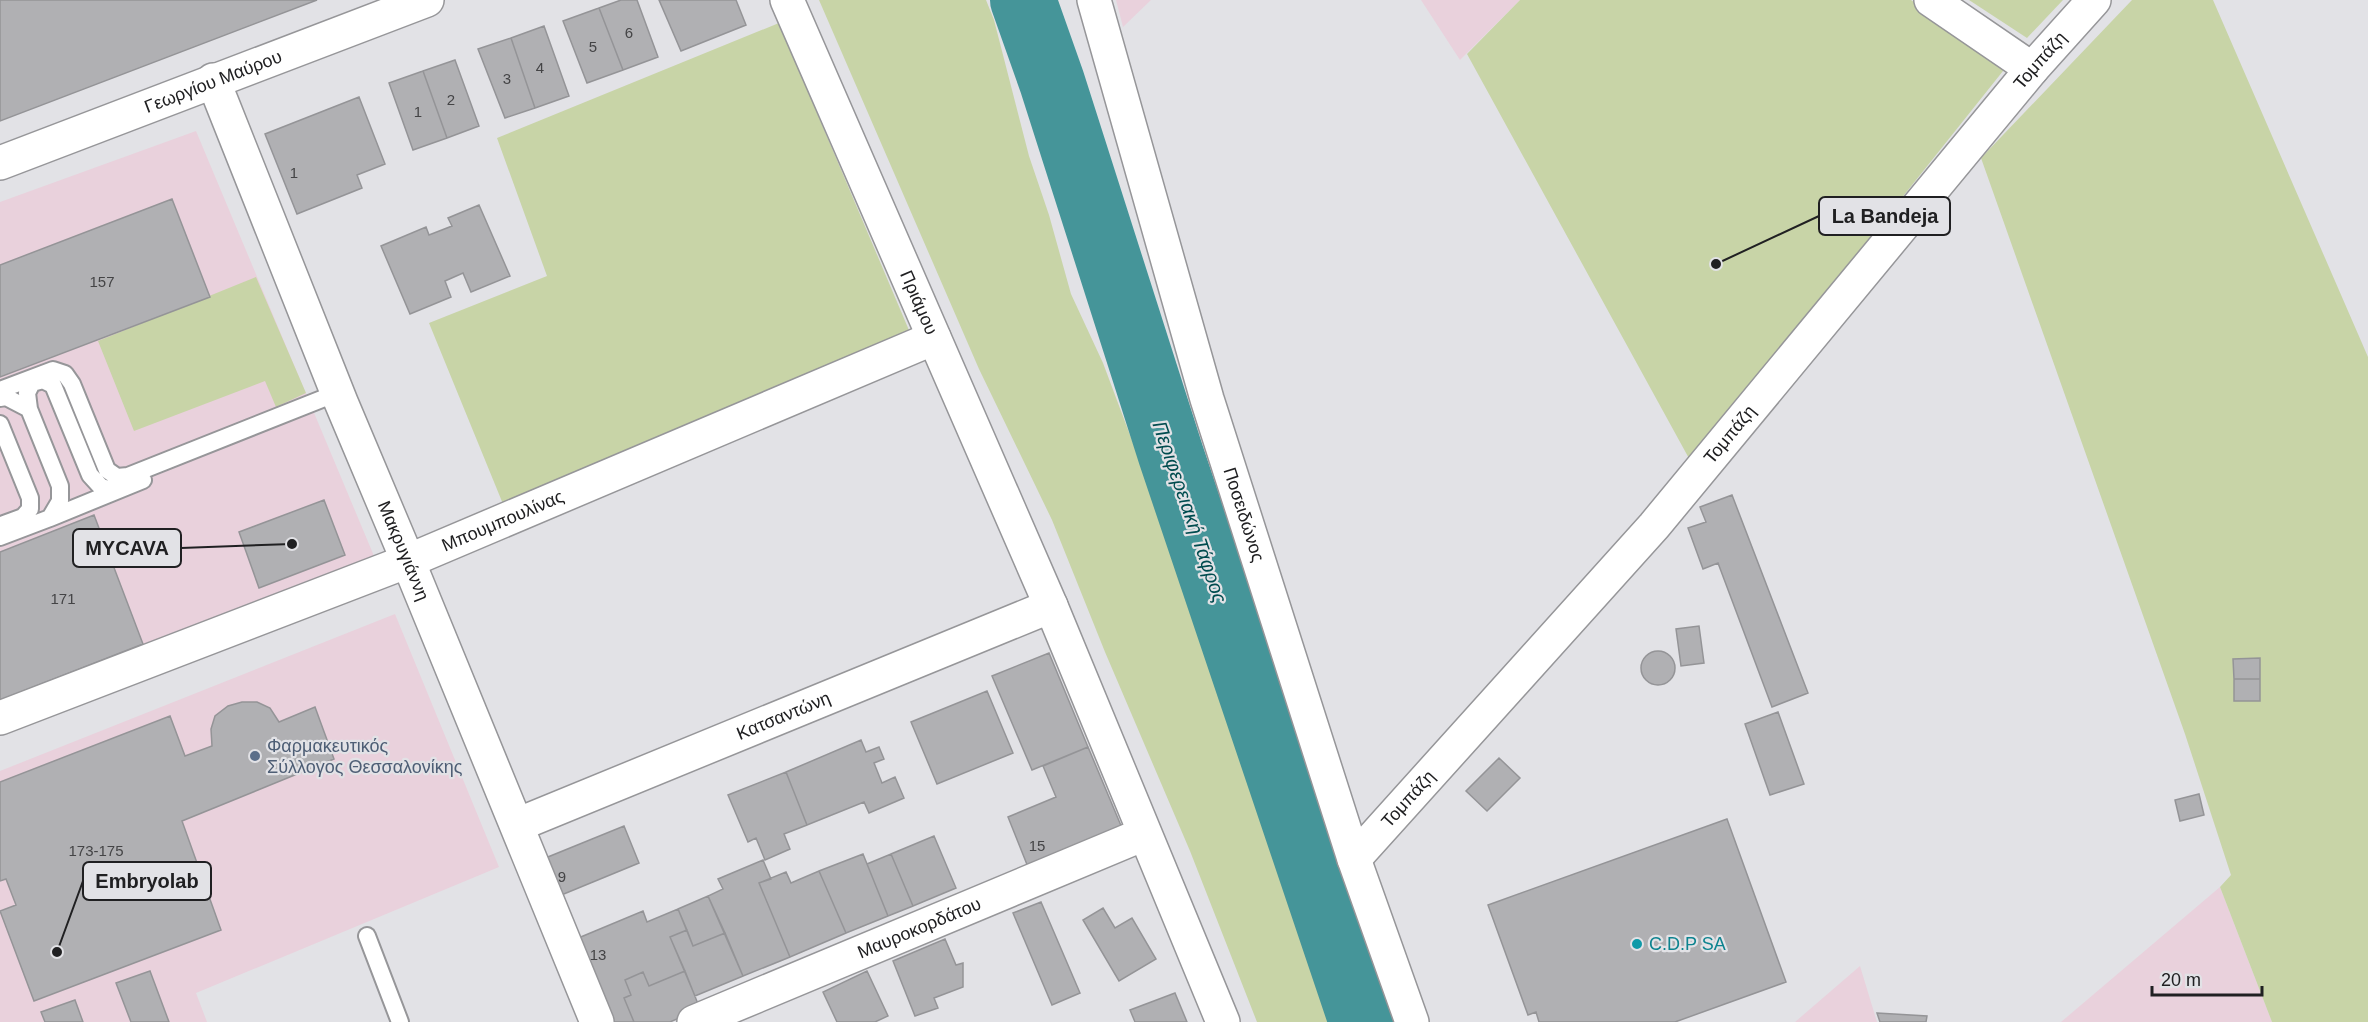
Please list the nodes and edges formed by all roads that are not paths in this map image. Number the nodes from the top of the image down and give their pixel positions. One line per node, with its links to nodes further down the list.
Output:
1 (427, 0): 7 (street, Γεωργίου Μαύρου)
2 (787, 0): 9 (street, Πριάμου)
3 (1931, 0): 6 (street)
4 (2094, 0): 6 (street, Τομπάζη)
5 (1097, 1): 24 (street, Ποσειδώνος)
6 (2032, 69): 24 (street, Τομπάζη)
7 (213, 80): 8 (street, Γεωργίου Μαύρου); 11 (street, Μακρυγιάννη)
8 (0, 163)
9 (934, 339): 19 (street, Μπουμπουλίνας); 20 (street, Πριάμου)
10 (0, 390): 11 (lane)
11 (339, 397): 15 (lane); 19 (street, Μακρυγιάννη)
12 (0, 398): 13 (lane)
13 (29, 409): 15 (lane); 16 (lane)
14 (0, 424): 17 (lane)
15 (116, 491): 16 (lane)
16 (50, 518): 18 (lane)
17 (0, 526)
18 (0, 537)
19 (408, 561): 21 (street, Μπουμπουλίνας); 22 (street, Μακρυγιάννη)
20 (1051, 606): 22 (street, Κατσαντώνη); 23 (street, Πριάμου)
21 (0, 718)
22 (517, 825): 27 (street, Μακρυγιάννη)
23 (1144, 834): 28 (street, Μαυροκορδάτου); 29 (street, Πριάμου)
24 (1354, 859): 30 (street, Ποσειδώνος)
25 (367, 936): 26 (lane)
26 (400, 1022)
27 (597, 1022)
28 (694, 1022)
29 (1223, 1022)
30 (1412, 1022)

